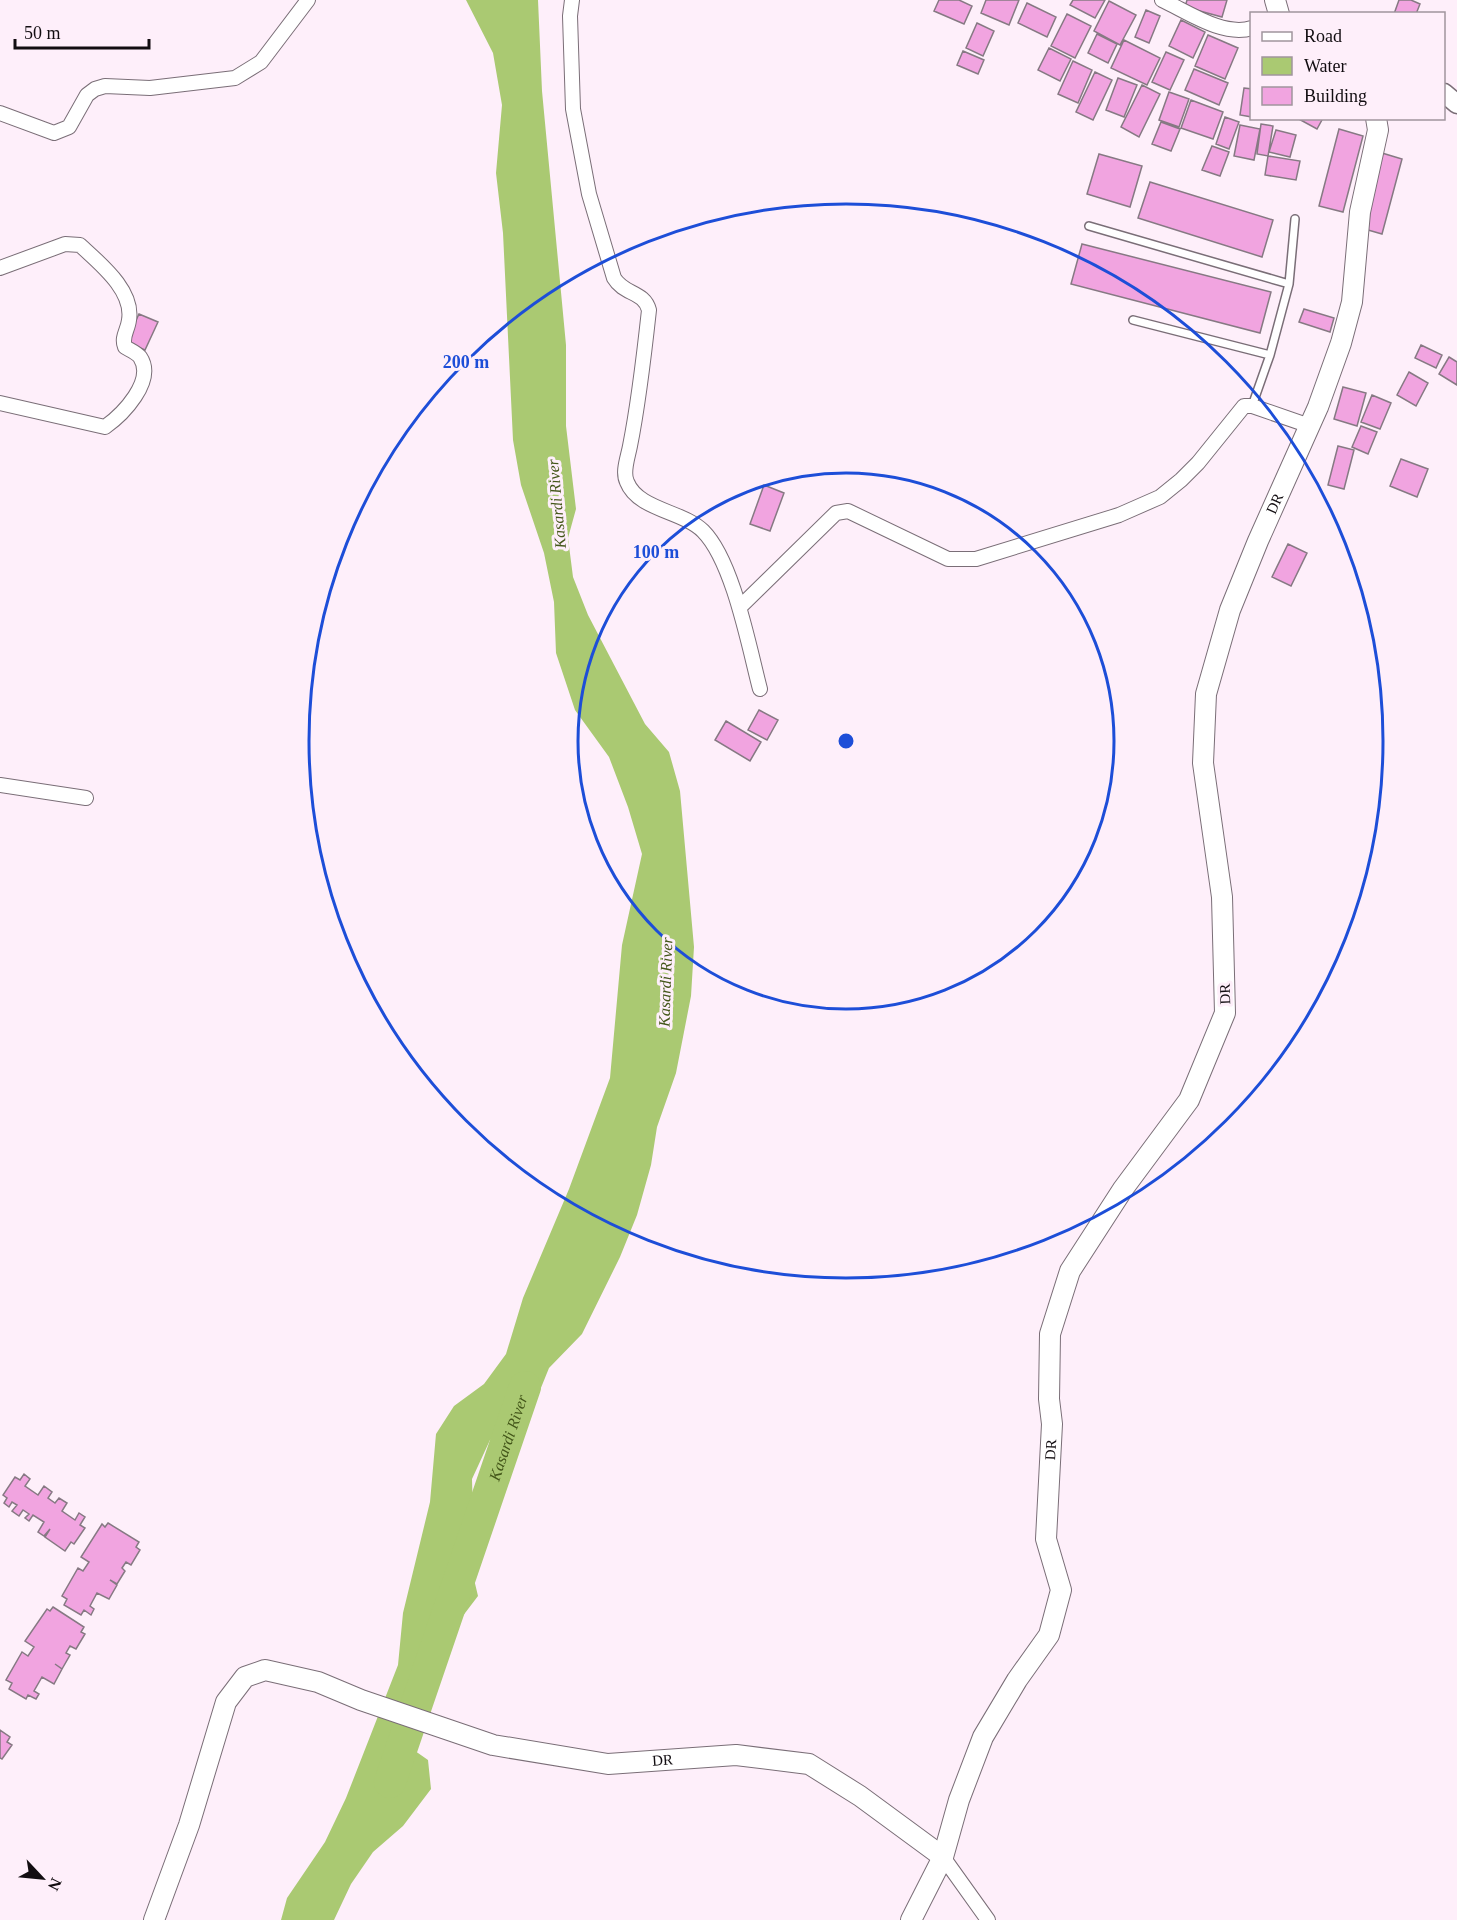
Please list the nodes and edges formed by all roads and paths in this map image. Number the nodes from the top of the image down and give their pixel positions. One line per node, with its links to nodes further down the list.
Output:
1 (308, 0): 7 (street)
2 (572, 0): 18 (street)
3 (1162, 0): 4 (street)
4 (1250, 28)
5 (1445, 95): 6 (street)
6 (1457, 104)
7 (0, 112)
8 (1376, 120): 17 (main road, DR)
9 (1295, 219): 12 (lane)
10 (1089, 226): 12 (lane)
11 (0, 268): 15 (street)
12 (1289, 284): 14 (lane)
13 (1133, 320): 14 (lane)
14 (1270, 355): 16 (lane)
15 (0, 403)
16 (1252, 406): 17 (street); 18 (street)
17 (1310, 426): 22 (main road, DR)
18 (740, 607): 19 (street)
19 (760, 689)
20 (0, 785): 21 (street)
21 (86, 798)
22 (943, 1857): 23 (main road, DR); 24 (main road, DR); 25 (street)
23 (154, 1920)
24 (911, 1920)
25 (988, 1920)

